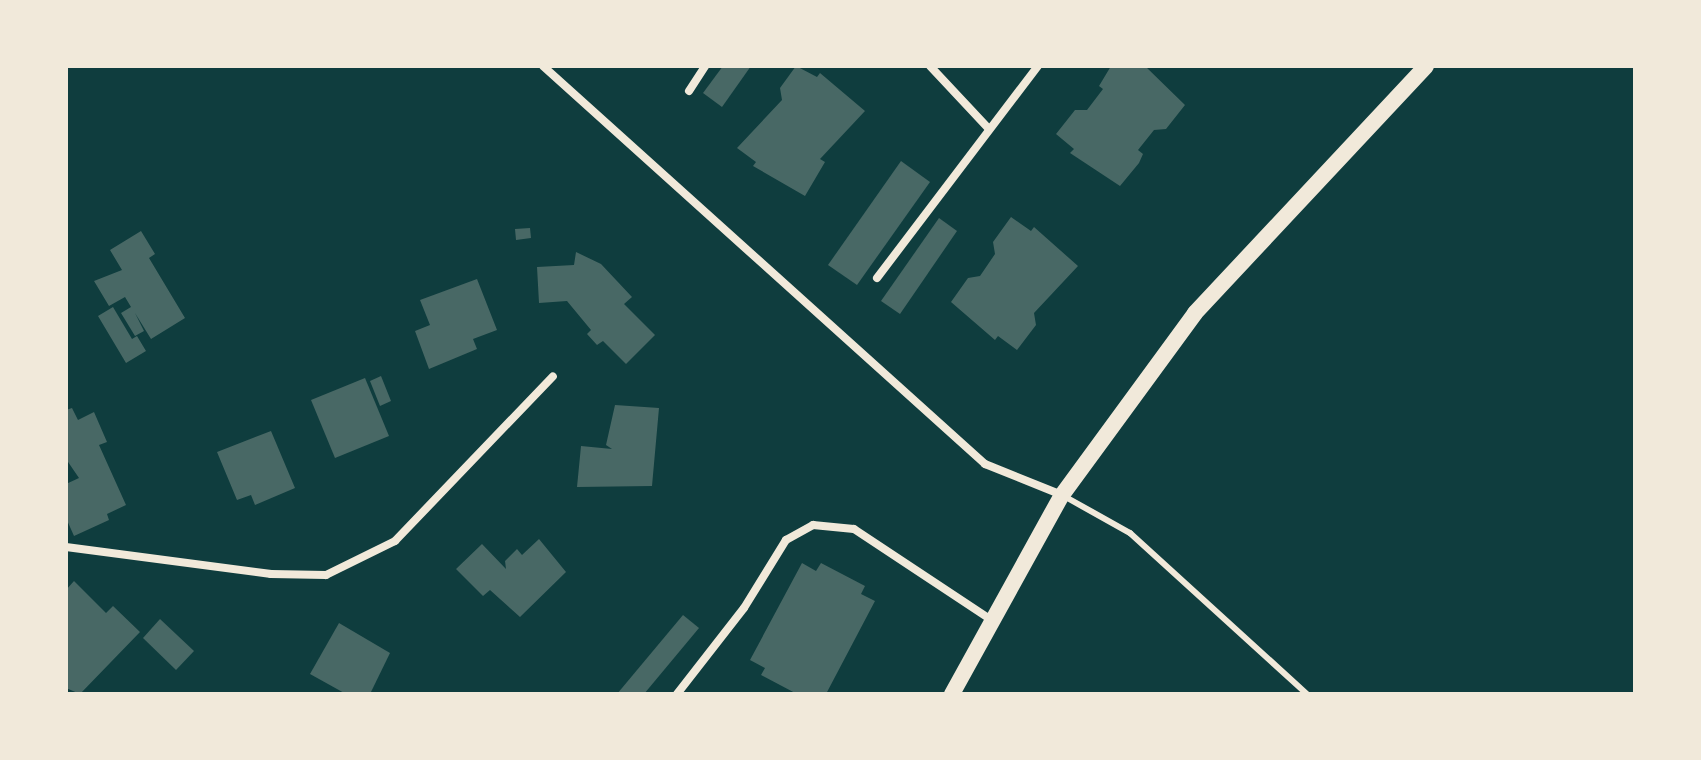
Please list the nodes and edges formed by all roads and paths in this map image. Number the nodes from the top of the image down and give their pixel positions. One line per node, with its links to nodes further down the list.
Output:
1 (543, 66): 10 (street)
2 (705, 66): 6 (street)
3 (930, 66): 7 (street)
4 (1038, 66): 7 (street)
5 (1426, 66): 10 (main road)
6 (689, 91)
7 (989, 129): 8 (street)
8 (877, 278)
9 (553, 376): 11 (street)
10 (1062, 495): 12 (main road); 15 (lane)
11 (66, 547)
12 (990, 619): 13 (street); 14 (main road)
13 (677, 694)
14 (952, 694)
15 (1307, 694)

